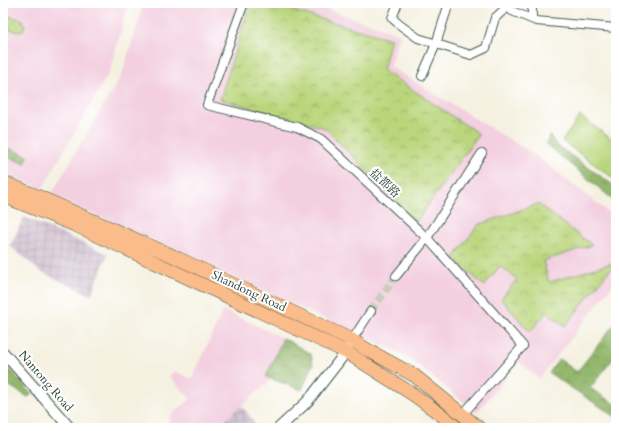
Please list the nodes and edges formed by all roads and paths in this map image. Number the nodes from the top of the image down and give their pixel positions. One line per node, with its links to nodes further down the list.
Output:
1 (244, 3): 13 (street, 盐都路)
2 (398, 3): 8 (street)
3 (449, 3): 8 (street)
4 (532, 3): 6 (street)
5 (505, 5): 6 (street); 8 (street)
6 (532, 19): 7 (street)
7 (616, 28)
8 (436, 44): 9 (street)
9 (422, 76)
10 (482, 154): 13 (street)
11 (3, 182): 16 (main road, Shandong Road)
12 (3, 196): 18 (main road, Shandong Road)
13 (427, 238): 14 (street); 19 (street, 盐都路)
14 (396, 276)
15 (370, 311): 16 (street)
16 (352, 340): 18 (street); 19 (main road, Shandong Road)
17 (3, 352): 20 (street, Nantong Road)
18 (346, 352): 21 (street); 22 (main road, Shandong Road)
19 (463, 414): 23 (main road, Shandong Road)
20 (70, 428)
21 (279, 428)
22 (457, 428)
23 (479, 428)

